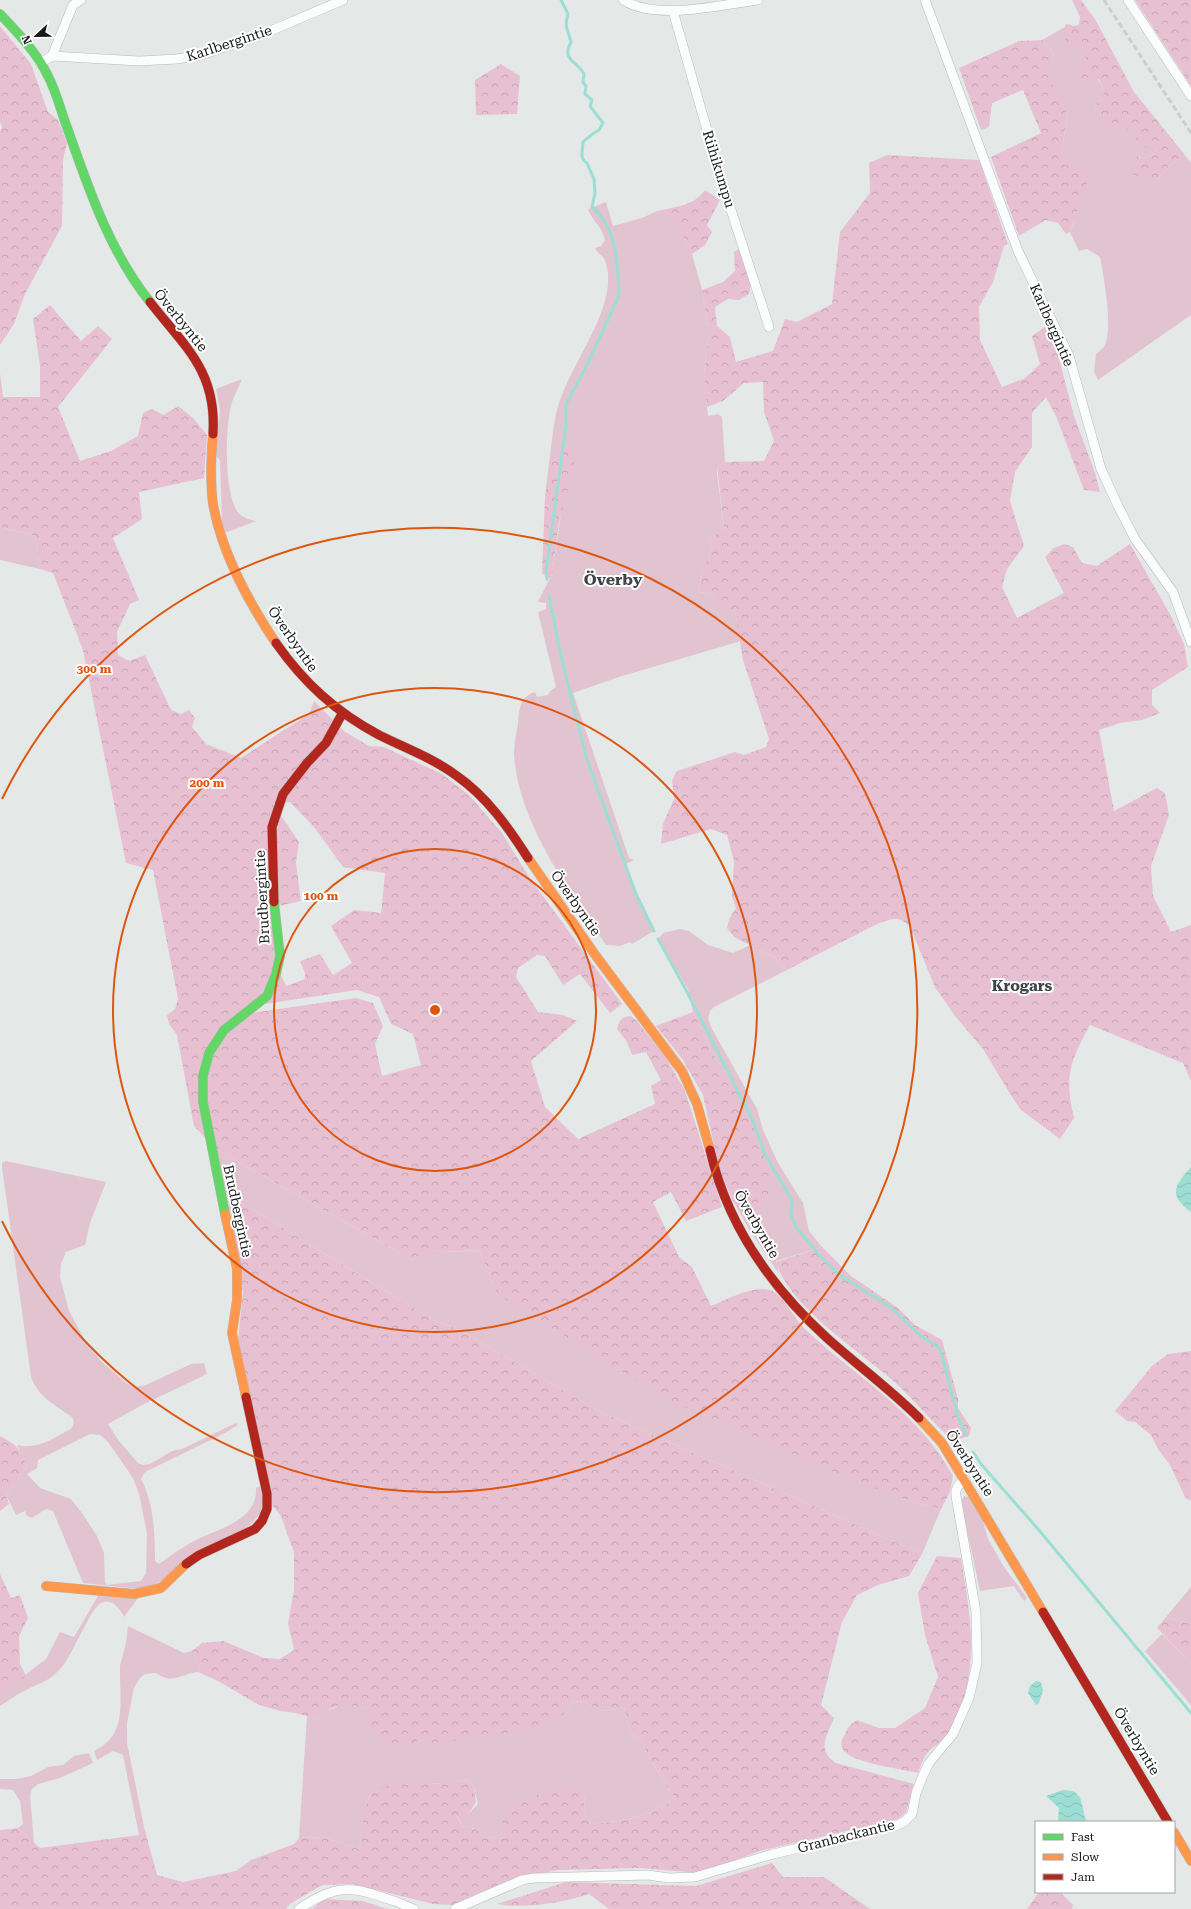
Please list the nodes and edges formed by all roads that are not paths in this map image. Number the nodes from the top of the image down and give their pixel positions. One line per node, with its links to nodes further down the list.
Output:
1 (81, 0): 9 (street)
2 (343, 0): 9 (street, Karlbergintie)
3 (623, 0): 7 (street)
4 (758, 0): 7 (street)
5 (925, 0): 13 (street, Karlbergintie)
6 (1128, 0): 11 (street)
7 (673, 11): 12 (street, Riihikumpu)
8 (0, 14): 10 (street, Överbyntie)
9 (52, 56): 10 (street)
10 (40, 63): 14 (street, Överbyntie)
11 (1191, 96)
12 (769, 327)
13 (1191, 642)
14 (342, 714): 15 (street, Överbyntie); 16 (street, Brudbergintie)
15 (965, 1480): 17 (street, Överbyntie); 22 (street, Granbackantie)
16 (46, 1586)
17 (1167, 1821)
18 (1175, 1834): 19 (street)
19 (1191, 1861)
20 (299, 1909): 21 (street)
21 (414, 1909)
22 (455, 1909)

